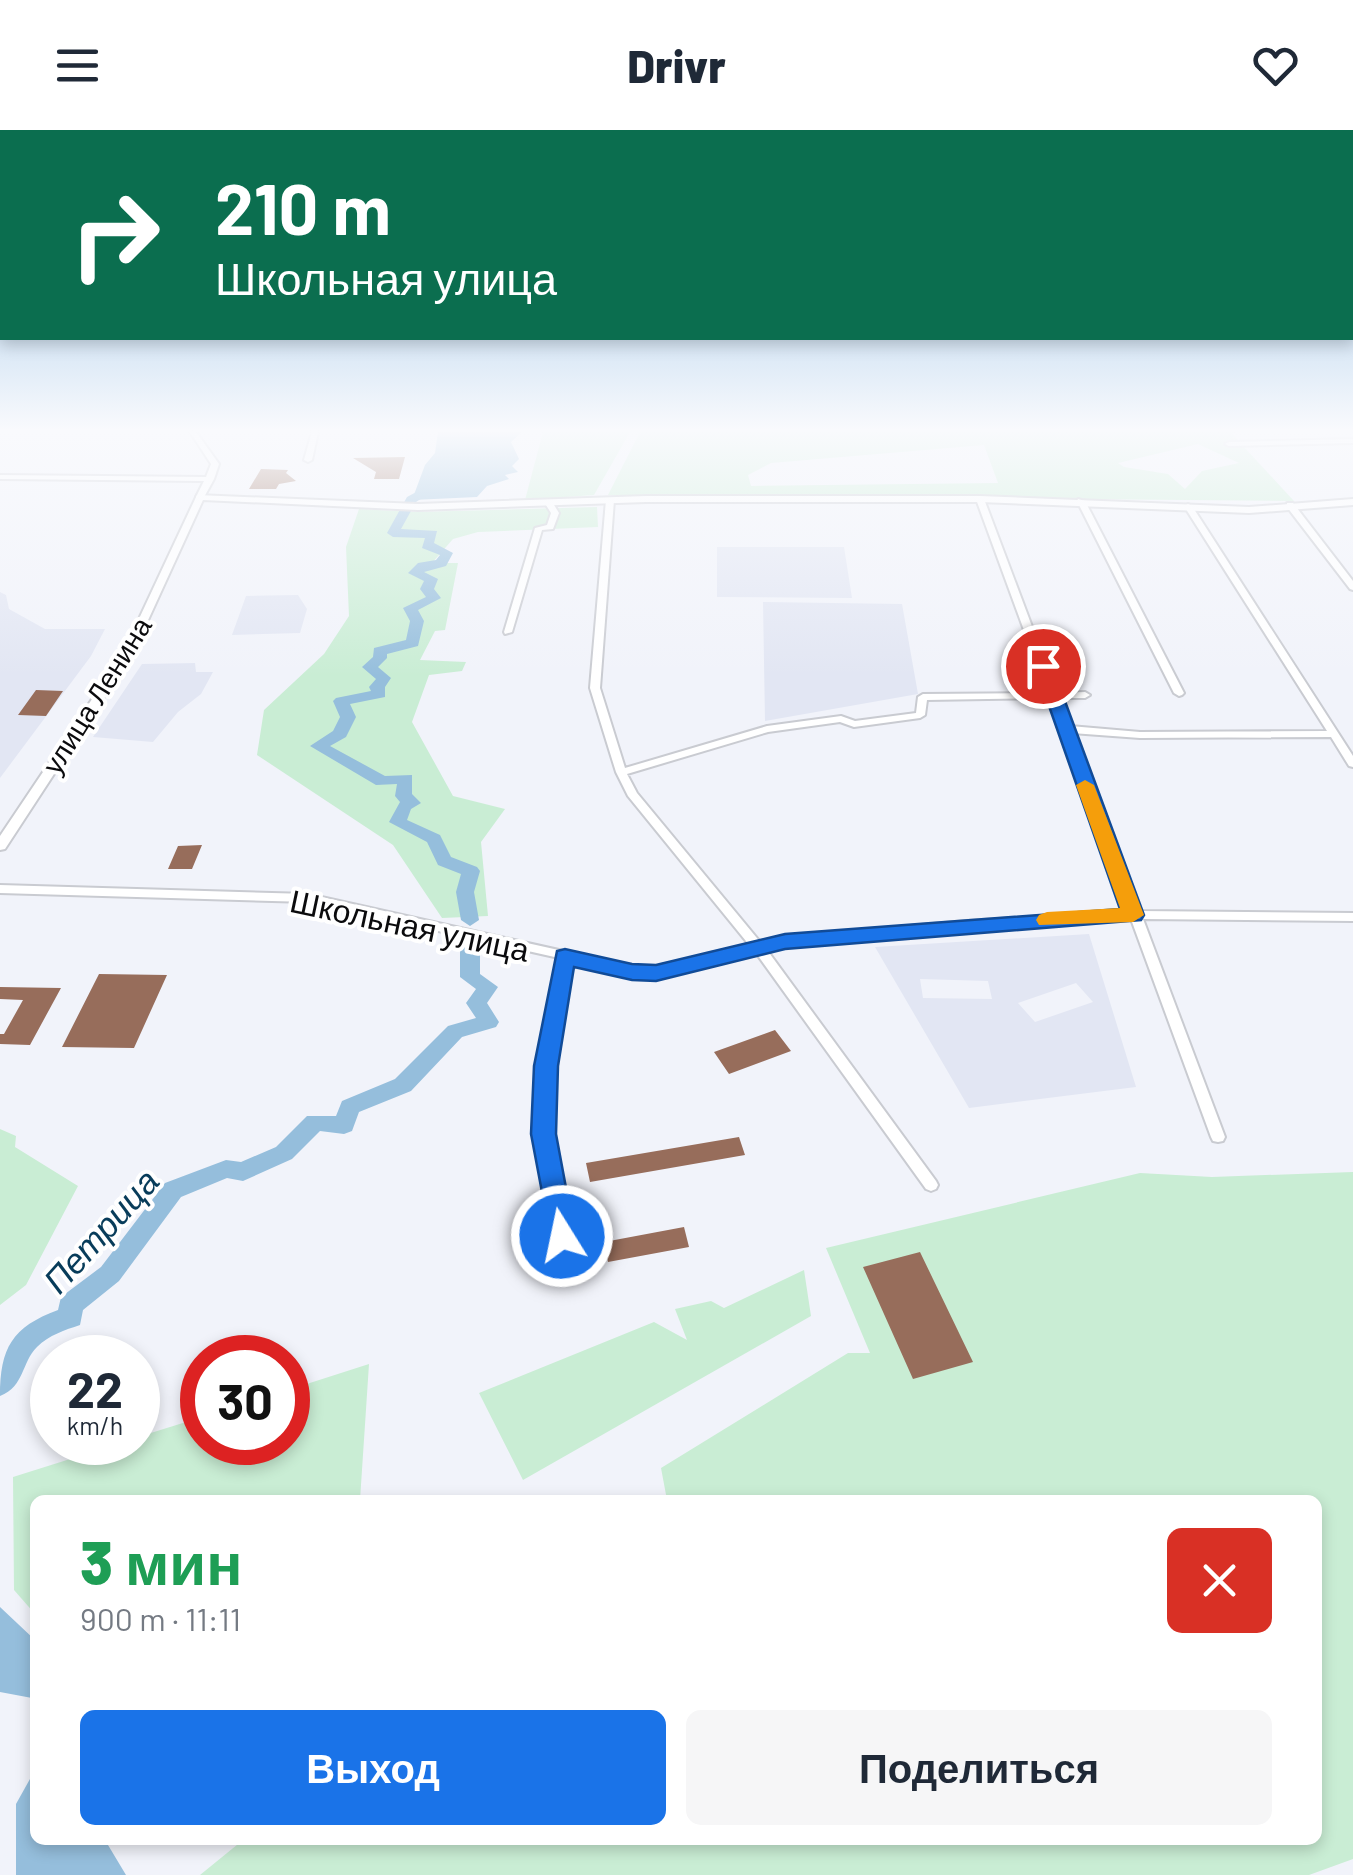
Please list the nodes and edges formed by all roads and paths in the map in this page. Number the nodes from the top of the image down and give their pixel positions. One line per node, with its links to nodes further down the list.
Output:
1 (192, 513): 18 (main road, улица Ленина)
2 (555, 513): 9 (street)
3 (609, 513): 17 (street)
4 (985, 513): 12 (street)
5 (1088, 513): 10 (street)
6 (1193, 513): 14 (street)
7 (1296, 513): 8 (street)
8 (1353, 587)
9 (508, 632)
10 (1179, 693)
11 (1085, 694): 12 (street)
12 (1054, 696): 13 (street); 17 (street)
13 (1064, 729): 14 (street); 20 (street)
14 (1336, 737): 15 (street); 16 (street)
15 (1353, 740)
16 (1353, 764)
17 (621, 772): 22 (street)
18 (0, 846)
19 (0, 889): 23 (street, Школьная улица)
20 (1133, 915): 21 (street, Школьная улица); 22 (street, Школьная улица); 24 (street)
21 (1353, 917)
22 (758, 947): 23 (street, Школьная улица); 25 (street)
23 (565, 957): 26 (street)
24 (1218, 1138)
25 (931, 1185)
26 (562, 1236)

